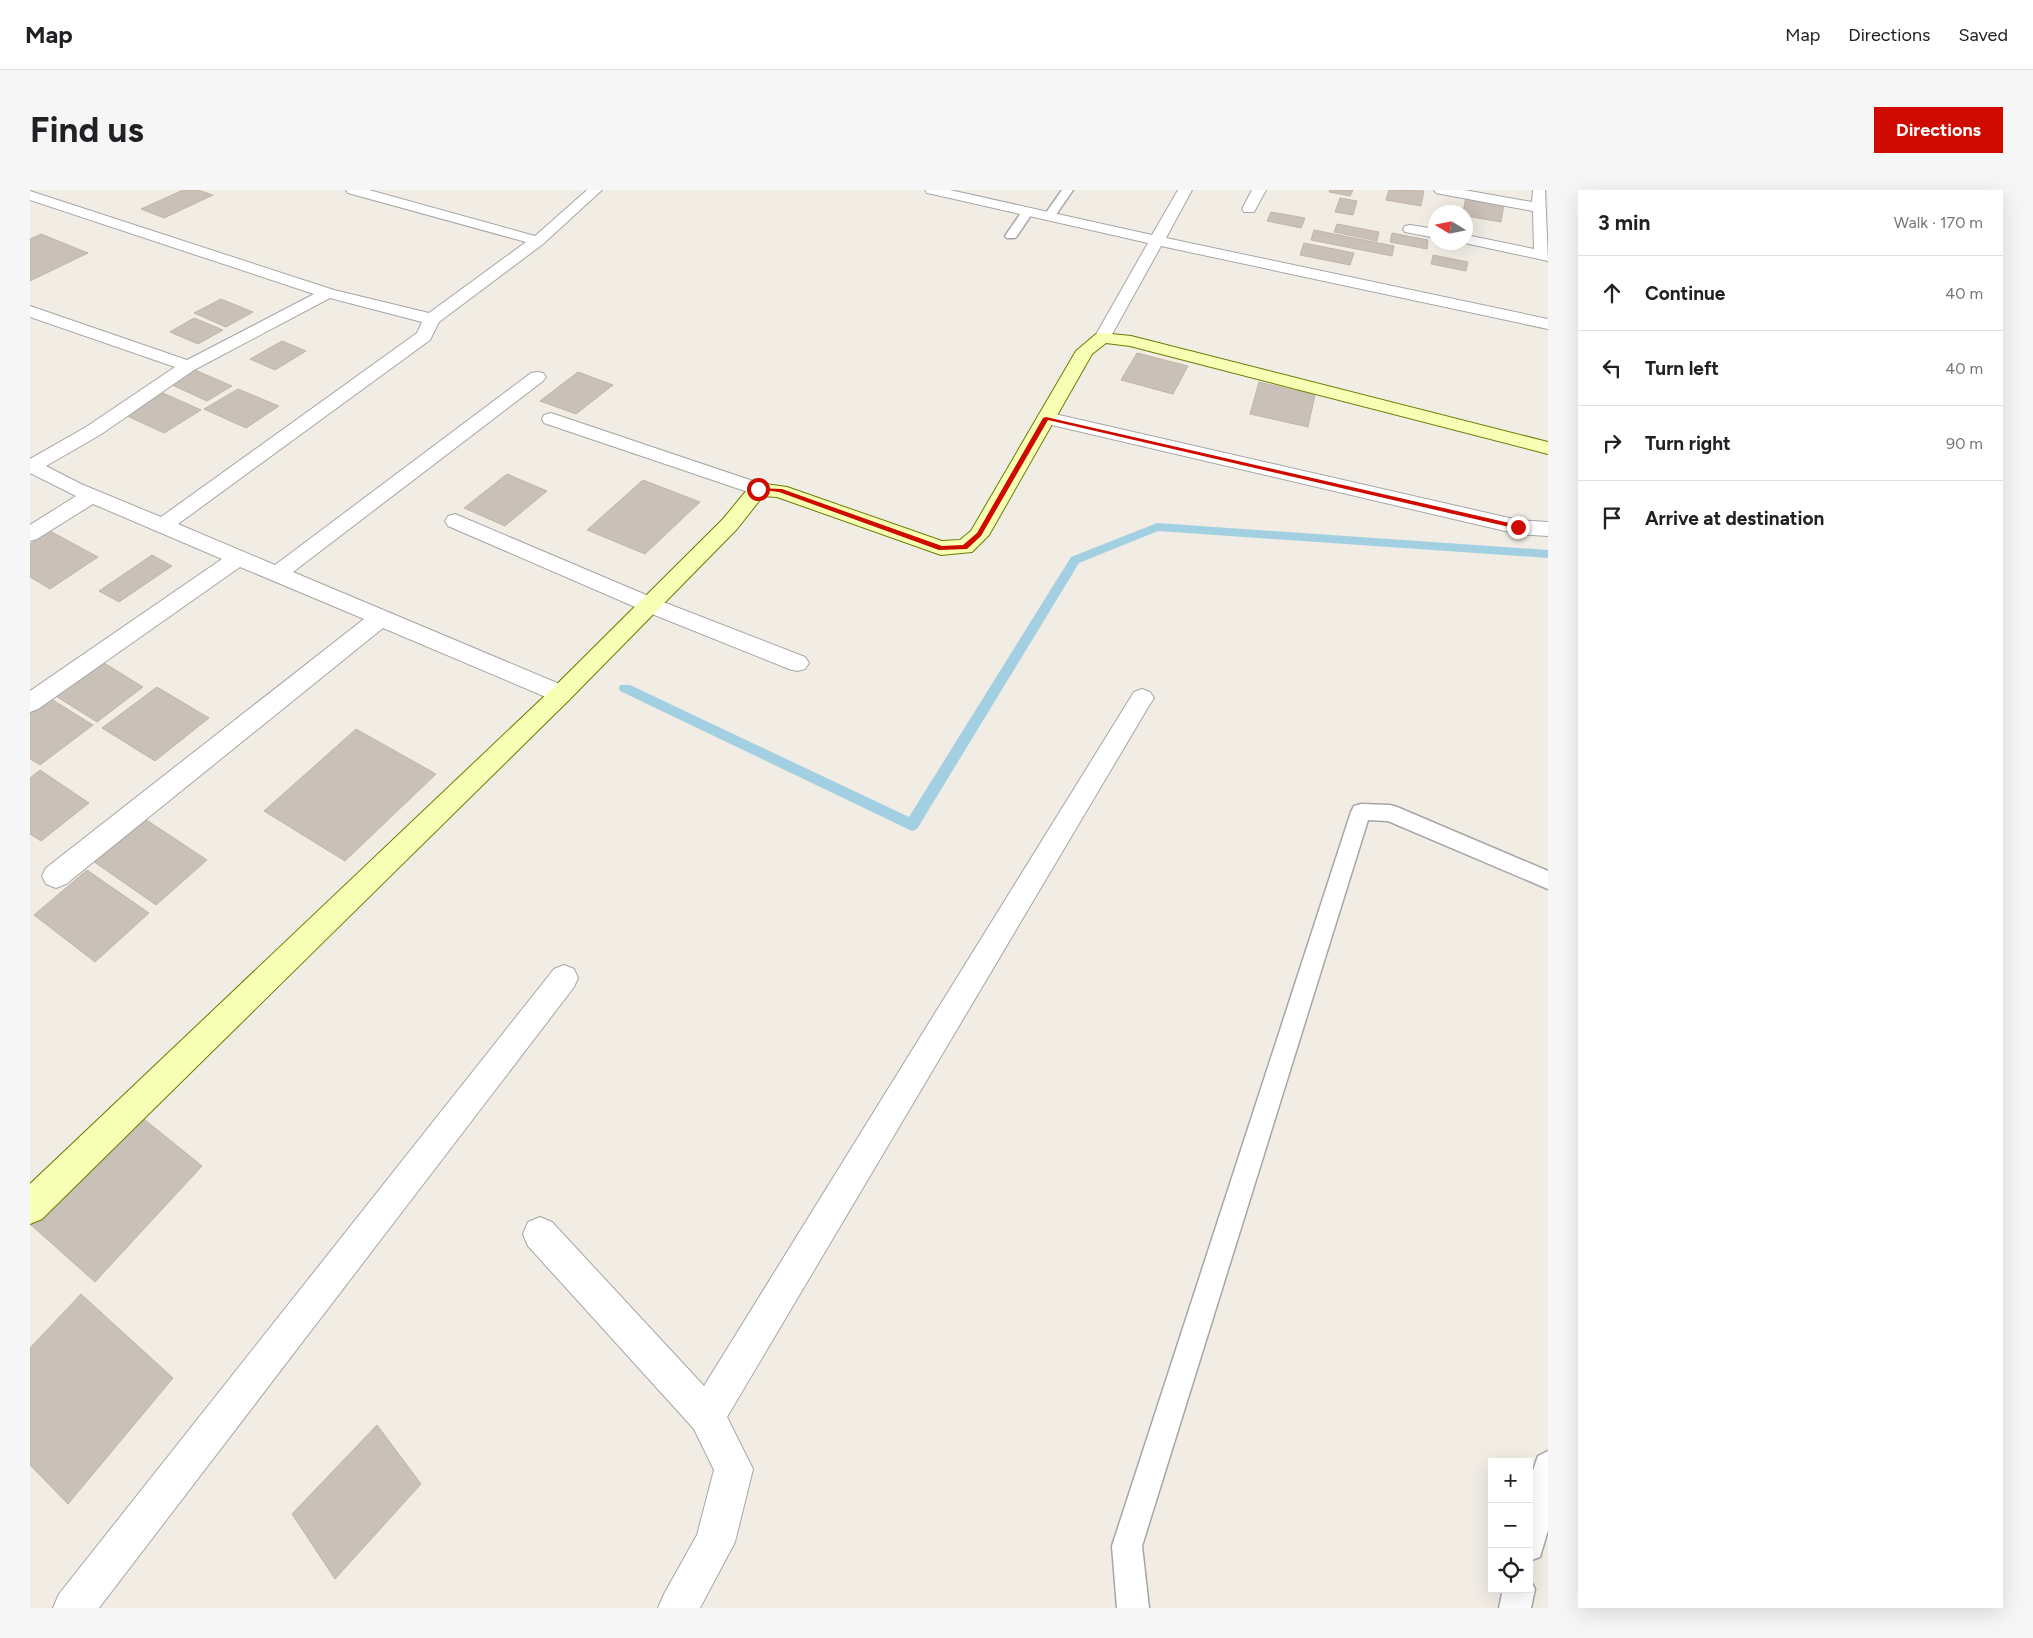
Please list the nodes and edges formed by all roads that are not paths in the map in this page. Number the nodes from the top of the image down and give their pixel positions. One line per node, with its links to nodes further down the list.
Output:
1 (57, 190): 10 (street)
2 (353, 190): 18 (street)
3 (595, 190): 18 (street)
4 (932, 190): 13 (street)
5 (1068, 190): 14 (lane)
6 (1184, 190): 19 (street)
7 (1259, 190): 12 (street)
8 (1441, 190): 11 (street)
9 (1538, 190): 11 (street)
10 (33, 199): 22 (street)
11 (1540, 208): 21 (street)
12 (1249, 209)
13 (1027, 212): 14 (street); 17 (lane)
14 (1049, 218): 19 (street)
15 (1410, 229): 16 (street)
16 (1428, 232)
17 (1011, 236)
18 (538, 240): 24 (street)
19 (1155, 240): 25 (street); 26 (street)
20 (1473, 241): 21 (street)
21 (1545, 255)
22 (328, 293): 24 (street); 27 (street)
23 (30, 311): 27 (street)
24 (432, 319): 36 (street)
25 (1548, 324)
26 (1102, 338): 29 (street); 31 (street)
27 (188, 366): 32 (street)
28 (537, 377): 40 (street)
29 (1046, 418): 33 (street); 37 (street)
30 (552, 419): 33 (street)
31 (1548, 448)
32 (31, 466): 34 (street)
33 (758, 489): 41 (street)
34 (91, 496): 36 (street); 38 (street)
35 (456, 521): 41 (street)
36 (162, 526): 39 (street)
37 (1548, 530)
38 (30, 534)
39 (238, 558): 40 (street); 46 (street)
40 (276, 574): 42 (street)
41 (650, 604): 43 (street); 44 (street)
42 (380, 618): 44 (street); 47 (street)
43 (797, 663)
44 (561, 694): 50 (street)
45 (1142, 698): 52 (street)
46 (30, 703)
47 (56, 876)
48 (1548, 880): 58 (lane)
49 (564, 978): 56 (street)
50 (30, 1207)
51 (540, 1234): 52 (street)
52 (707, 1416): 57 (street)
53 (1548, 1466): 54 (lane)
54 (1533, 1529)
55 (1518, 1593): 59 (lane)
56 (73, 1608)
57 (678, 1608)
58 (1133, 1608)
59 (1515, 1608)

